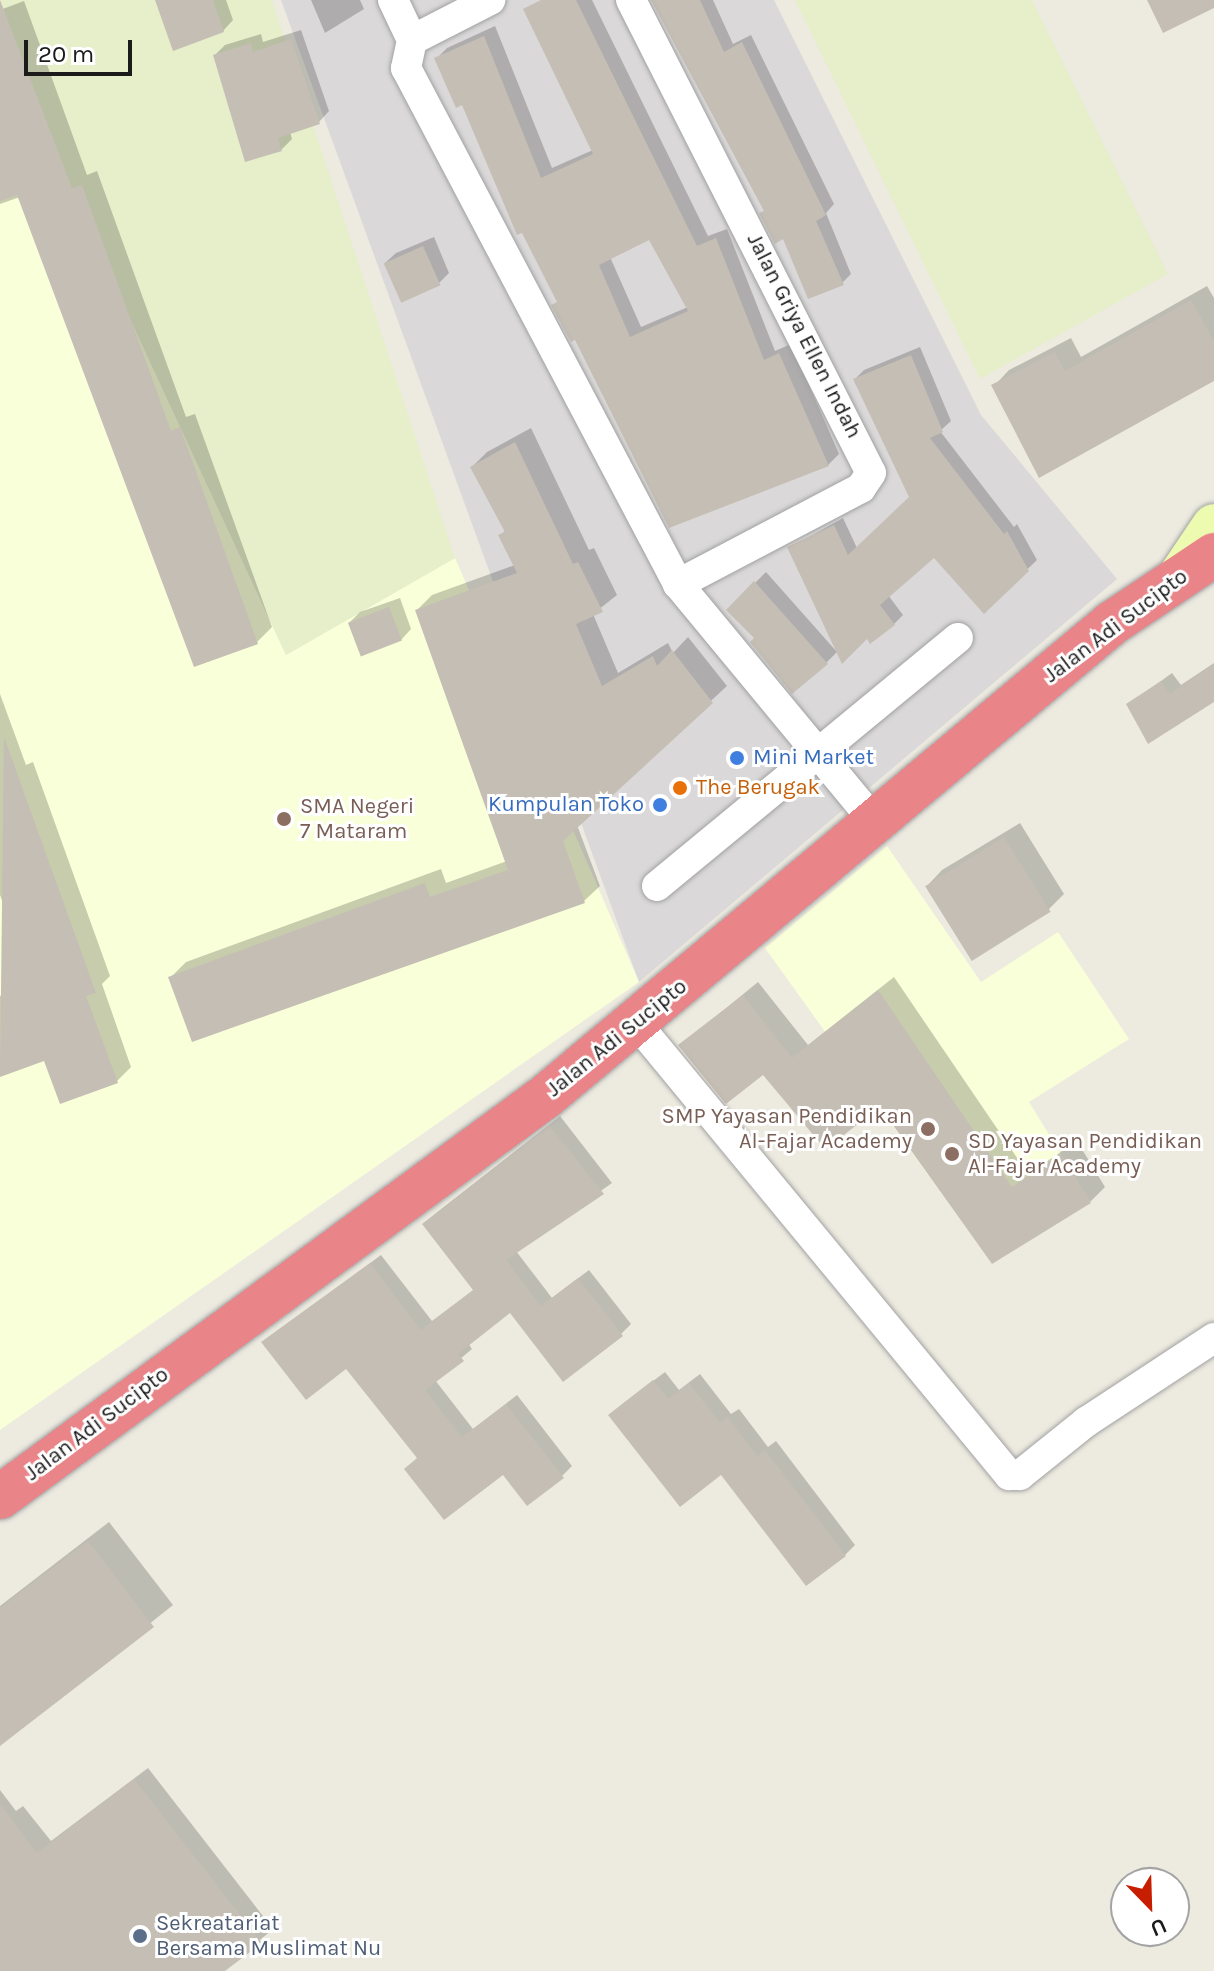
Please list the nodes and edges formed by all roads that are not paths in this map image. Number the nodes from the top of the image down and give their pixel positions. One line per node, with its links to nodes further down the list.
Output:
1 (393, 0): 4 (street)
2 (490, 0): 4 (street)
3 (631, 0): 7 (street, Jalan Griya Ellen Indah)
4 (412, 40): 7 (street)
5 (1214, 526): 6 (street)
6 (1198, 565): 10 (highway, Jalan Adi Sucipto)
7 (678, 584): 9 (street)
8 (958, 638): 9 (street)
9 (821, 760): 10 (street); 11 (street)
10 (863, 808): 12 (highway, Jalan Adi Sucipto)
11 (657, 886)
12 (637, 1024): 13 (street); 14 (highway, Jalan Adi Sucipto)
13 (1214, 1338)
14 (2, 1490)

